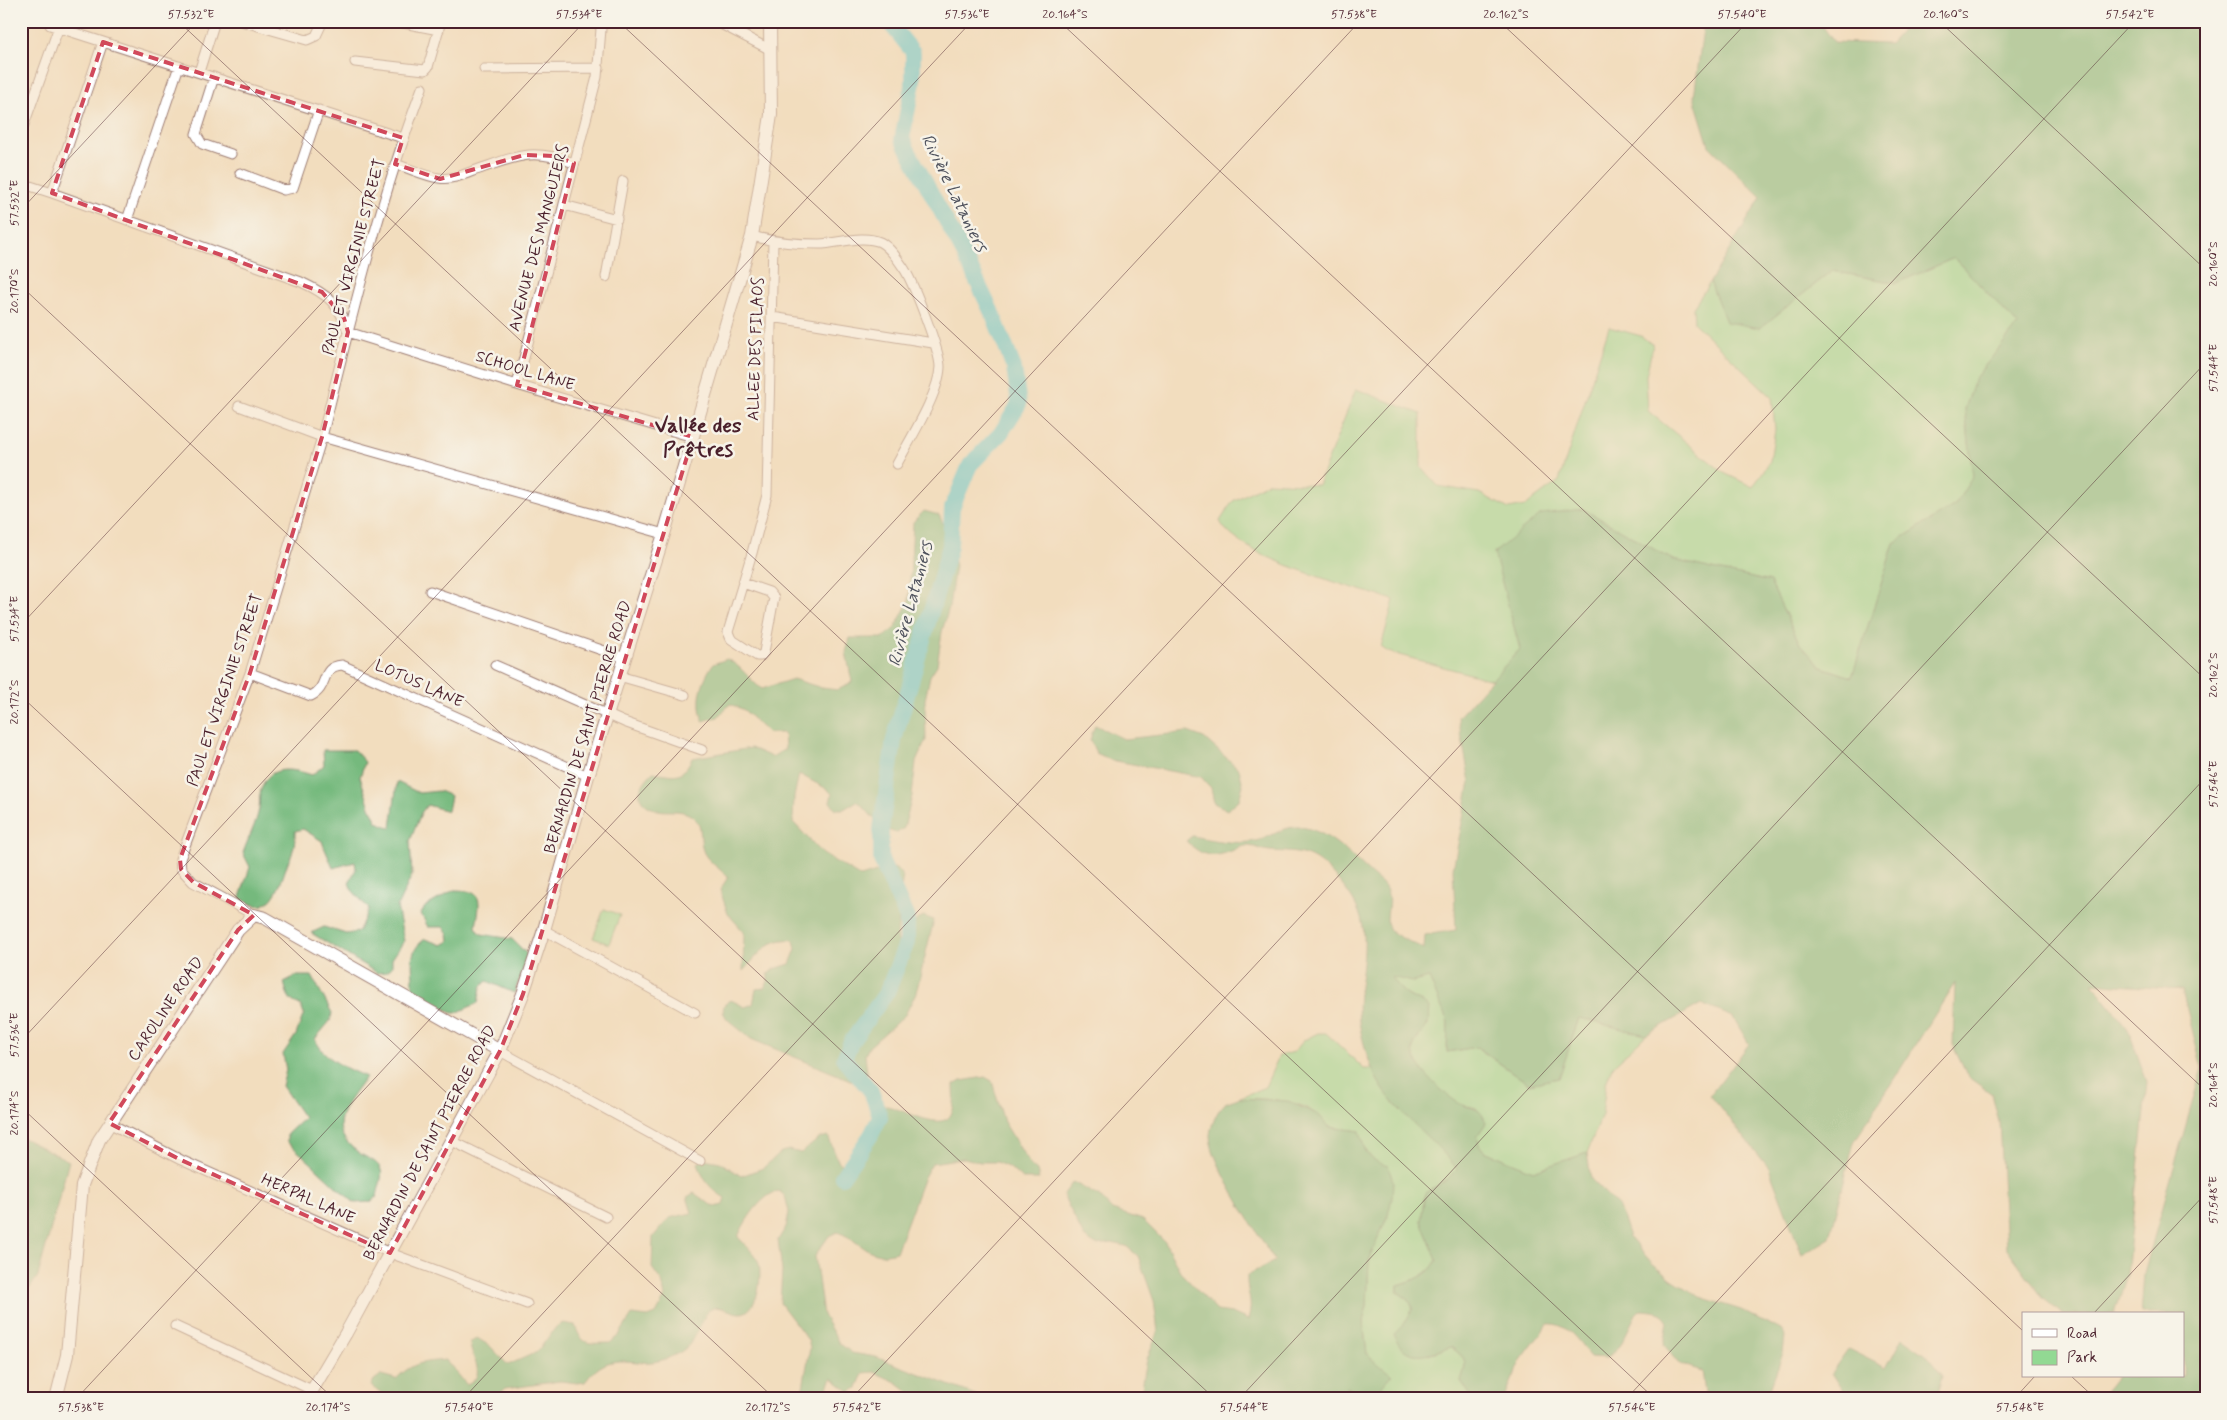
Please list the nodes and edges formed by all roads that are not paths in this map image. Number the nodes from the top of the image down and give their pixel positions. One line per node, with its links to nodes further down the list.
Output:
1 (215, 21): 15 (street)
2 (323, 21): 7 (street)
3 (393, 21): 9 (street)
4 (598, 21): 16 (street, AVENUE DES MANGUIERS)
5 (715, 21): 11 (street)
6 (770, 21): 11 (main road, BERNARDIN DE SAINT PIERRE ROAD)
7 (244, 22)
8 (57, 25): 10 (street); 20 (street)
9 (440, 25): 12 (street)
10 (103, 42): 13 (street); 28 (street)
11 (771, 50): 32 (main road, BERNARDIN DE SAINT PIERRE ROAD)
12 (355, 62)
13 (179, 66): 15 (street); 31 (street)
14 (484, 69): 16 (street)
15 (199, 72): 17 (street)
16 (598, 73): 23 (street, AVENUE DES MANGUIERS)
17 (214, 77): 19 (street); 22 (street)
18 (422, 88): 21 (street, PAUL ET VIRGINIE STREET)
19 (319, 110): 21 (street); 25 (street)
20 (21, 133)
21 (403, 138): 24 (street, PAUL ET VIRGINIE STREET)
22 (231, 154)
23 (574, 163): 24 (street); 29 (street, AVENUE DES MANGUIERS)
24 (395, 164): 36 (street, PAUL ET VIRGINIE STREET)
25 (240, 174)
26 (623, 181): 30 (street)
27 (21, 183): 28 (street)
28 (52, 194): 31 (street)
29 (564, 205): 30 (street); 38 (street, AVENUE DES MANGUIERS)
30 (616, 219): 34 (street)
31 (127, 220): 36 (street)
32 (752, 236): 33 (street); 41 (main road, BERNARDIN DE SAINT PIERRE ROAD)
33 (773, 242): 35 (street, ALLEE DES FILAOS); 37 (street)
34 (606, 277)
35 (772, 316): 37 (street); 44 (street, ALLEE DES FILAOS)
36 (348, 332): 38 (street, SCHOOL LANE); 40 (street, PAUL ET VIRGINIE STREET)
37 (933, 342): 42 (street)
38 (517, 385): 41 (street, SCHOOL LANE)
39 (239, 406): 40 (street)
40 (322, 437): 43 (street); 48 (street, PAUL ET VIRGINIE STREET)
41 (694, 437): 43 (main road, BERNARDIN DE SAINT PIERRE ROAD)
42 (897, 464)
43 (664, 534): 46 (main road, BERNARDIN DE SAINT PIERRE ROAD)
44 (743, 583): 44 (street, ALLEE DES FILAOS)
45 (430, 592): 46 (street)
46 (625, 658): 49 (main road, BERNARDIN DE SAINT PIERRE ROAD)
47 (495, 665): 51 (street)
48 (250, 673): 53 (street, LOTUS LANE); 54 (street, PAUL ET VIRGINIE STREET)
49 (620, 676): 50 (street); 51 (main road, BERNARDIN DE SAINT PIERRE ROAD)
50 (685, 695)
51 (608, 713): 52 (street); 53 (main road, BERNARDIN DE SAINT PIERRE ROAD)
52 (702, 750)
53 (588, 776): 55 (main road, BERNARDIN DE SAINT PIERRE ROAD)
54 (254, 915): 57 (main road); 58 (main road, CAROLINE ROAD)
55 (544, 930): 56 (street); 57 (main road, BERNARDIN DE SAINT PIERRE ROAD)
56 (695, 1014)
57 (500, 1051): 59 (main road, BERNARDIN DE SAINT PIERRE ROAD); 60 (street)
58 (109, 1123): 62 (street, HERPAL LANE); 66 (main road, CAROLINE ROAD)
59 (452, 1141): 61 (street); 62 (main road, BERNARDIN DE SAINT PIERRE ROAD)
60 (700, 1161)
61 (606, 1217)
62 (390, 1253): 63 (street, HERPAL LANE); 65 (main road, BERNARDIN DE SAINT PIERRE ROAD)
63 (527, 1304)
64 (175, 1326): 65 (street)
65 (309, 1394)
66 (56, 1399)

